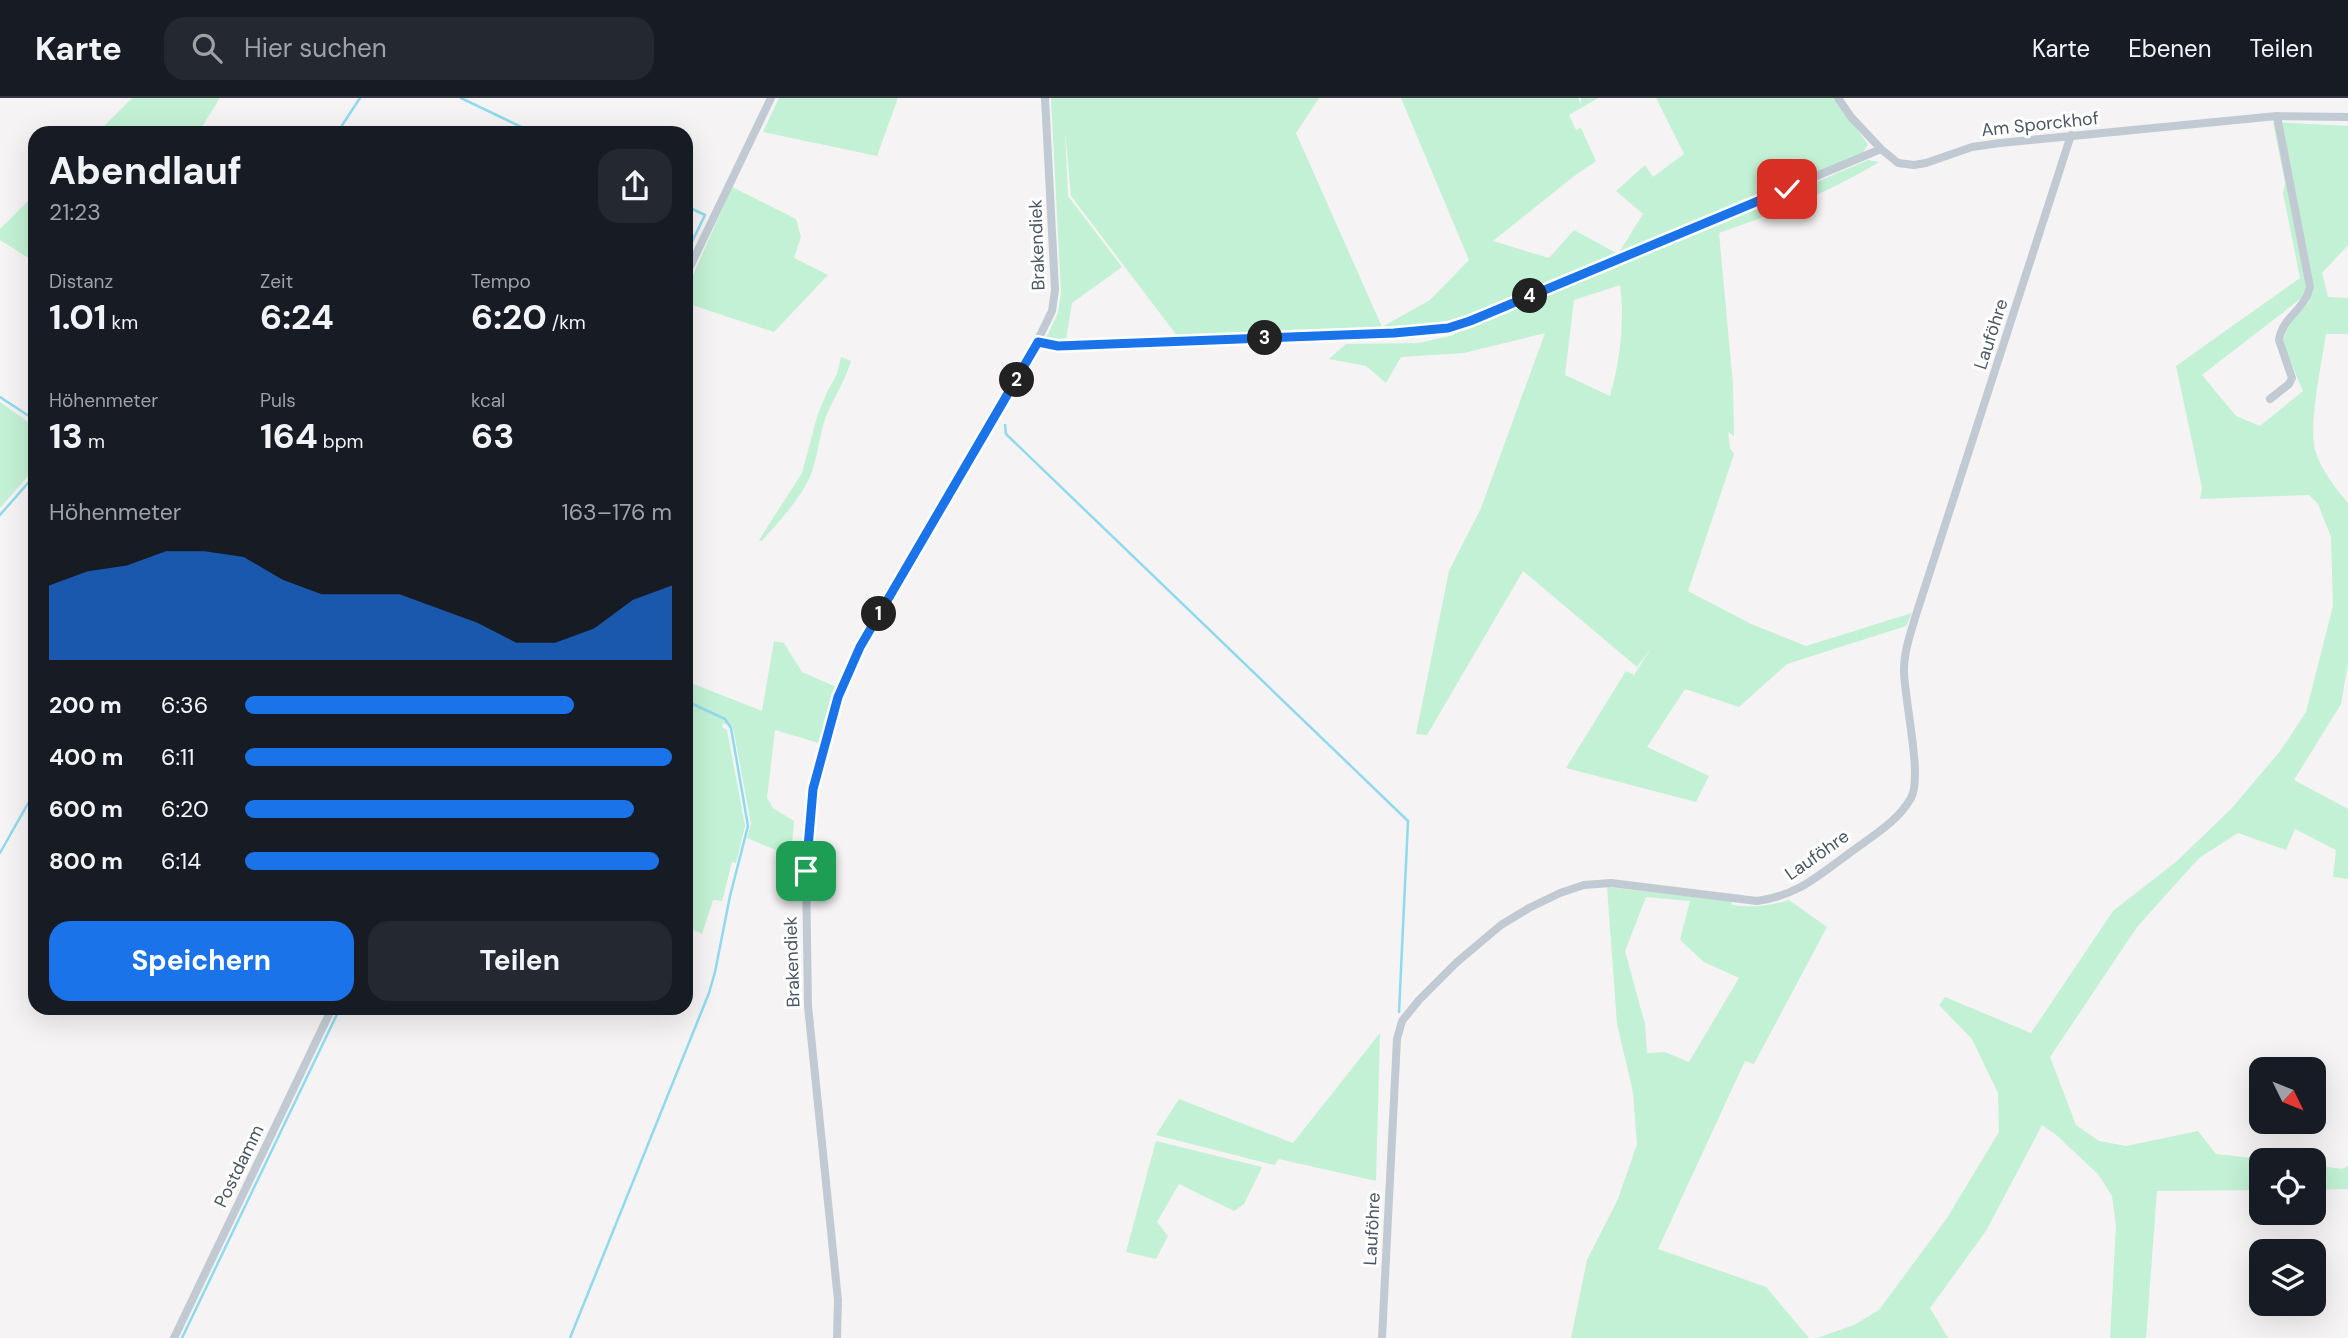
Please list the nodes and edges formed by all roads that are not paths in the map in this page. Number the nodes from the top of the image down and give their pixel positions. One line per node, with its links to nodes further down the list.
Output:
1 (771, 98): 8 (street)
2 (1045, 98): 9 (street, Brakendiek)
3 (1838, 98): 7 (street, Am Sporckhof)
4 (2277, 116): 5 (street, Am Sporckhof); 6 (street, Am Sporckhof); 10 (street)
5 (2348, 117)
6 (2071, 135): 7 (street, Am Sporckhof); 14 (street, Lauföhre)
7 (1881, 149): 9 (street)
8 (693, 260)
9 (1038, 342): 13 (street, Brakendiek)
10 (2270, 399)
11 (329, 1015): 12 (street, Postdamm)
12 (174, 1338)
13 (837, 1338)
14 (1382, 1338)

